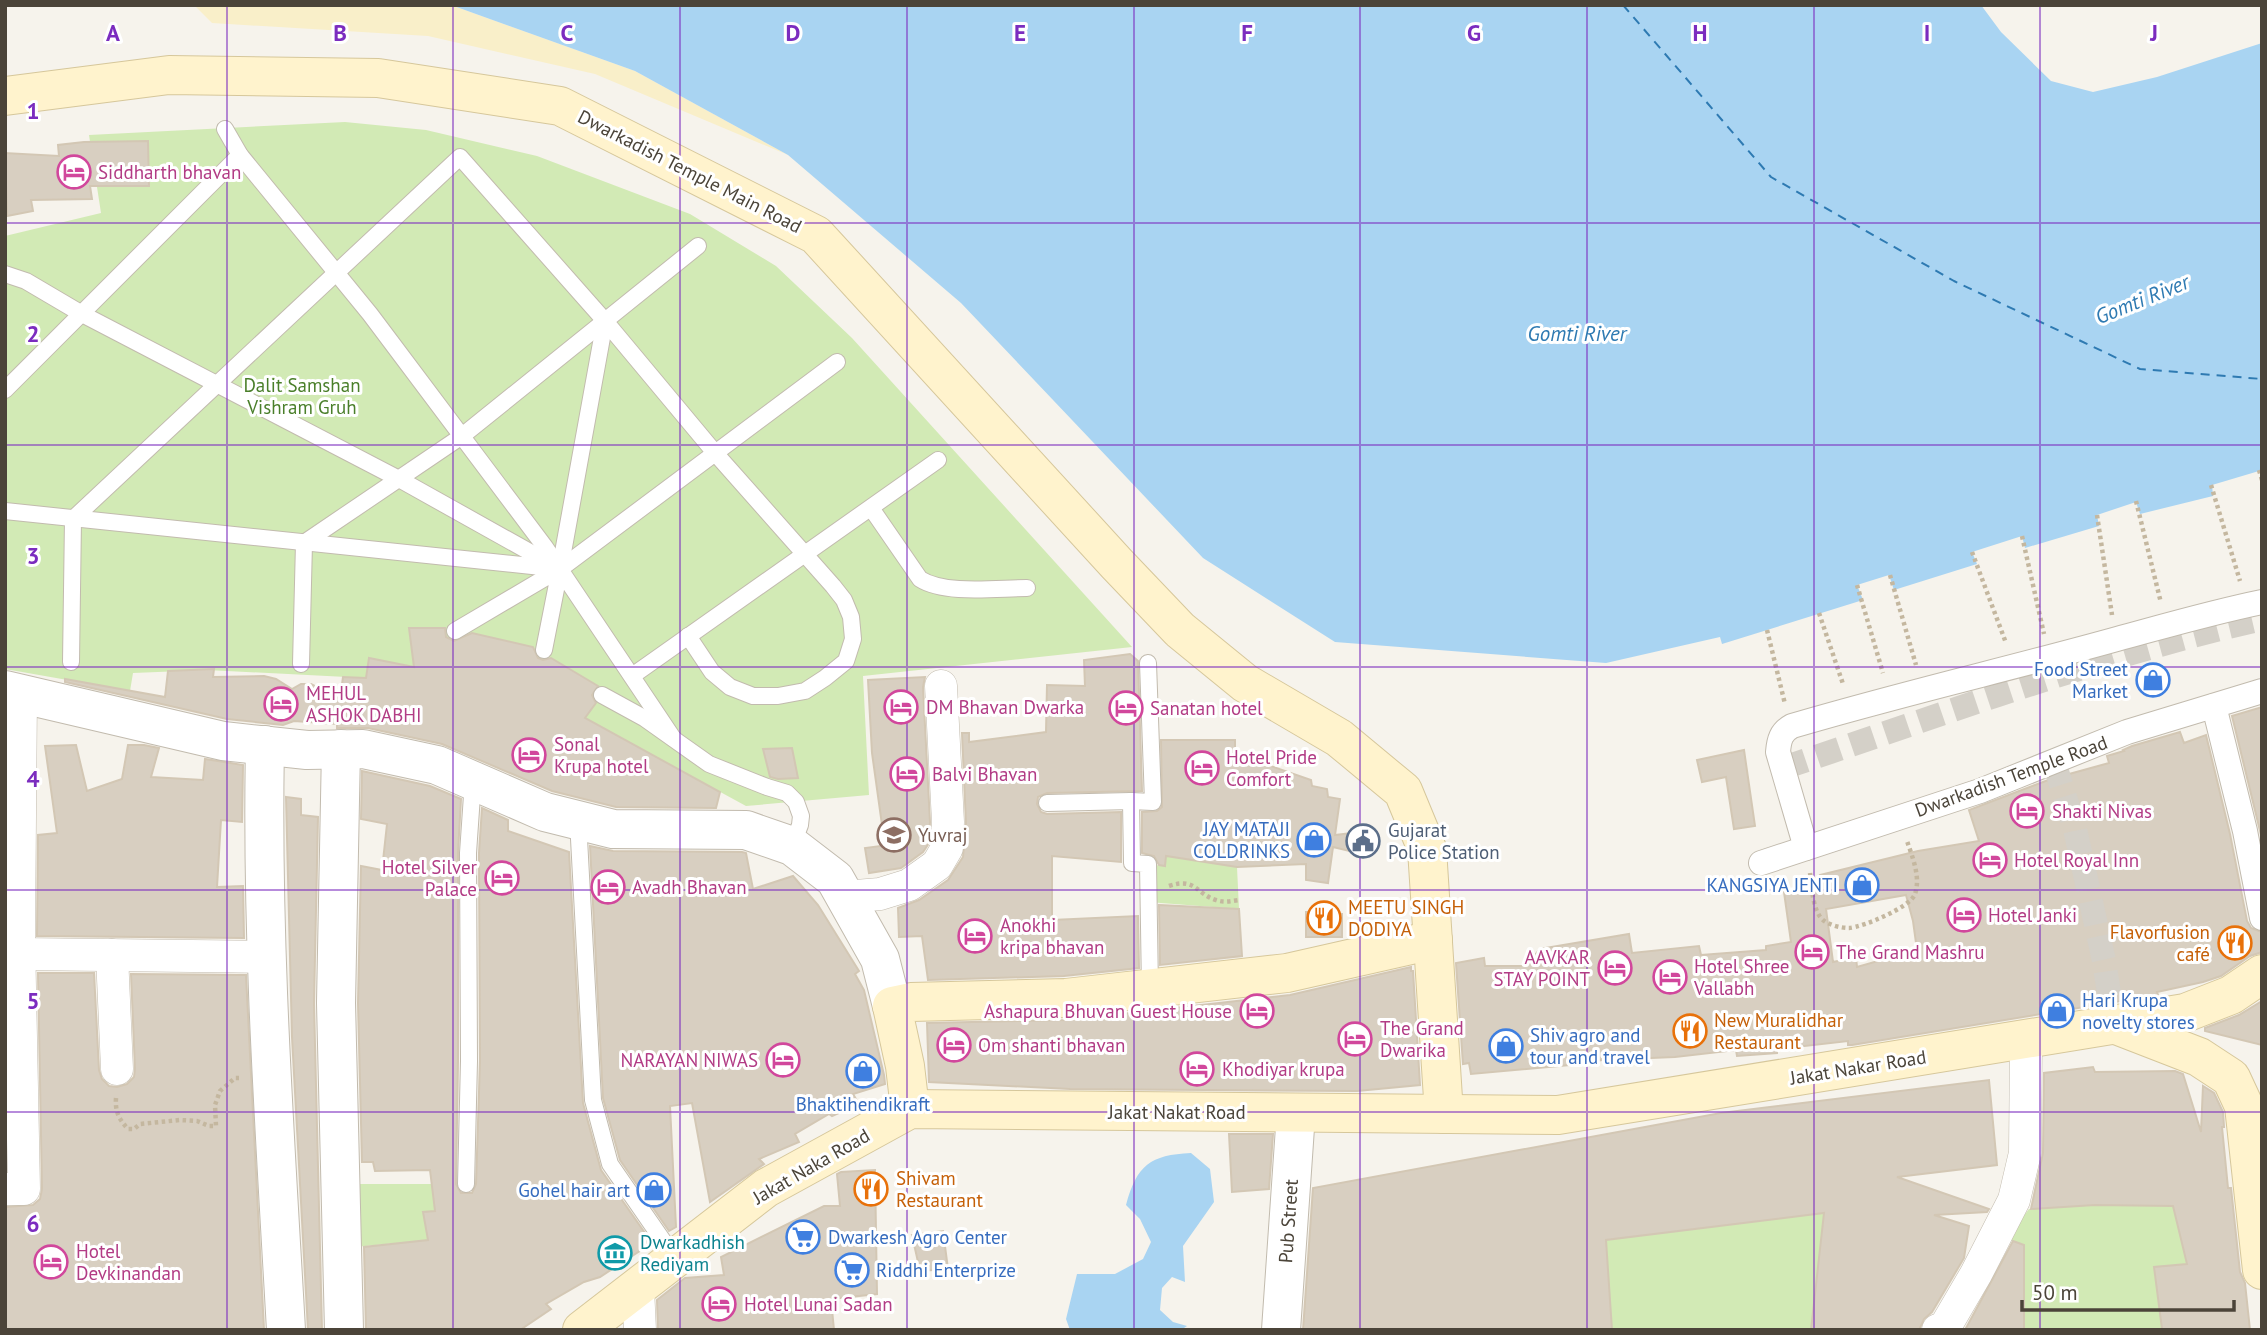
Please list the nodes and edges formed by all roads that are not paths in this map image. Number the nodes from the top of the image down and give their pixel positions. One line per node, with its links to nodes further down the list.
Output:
1 (5, 96): 48 (main road, Dwarkadish Temple Main Road)
2 (225, 129): 3 (lane)
3 (240, 155): 5 (lane); 7 (lane)
4 (698, 246): 8 (lane)
5 (337, 273): 8 (lane); 10 (lane); 12 (lane)
6 (5, 274): 7 (lane)
7 (82, 314): 10 (lane); 11 (lane)
8 (605, 321): 12 (lane); 13 (lane); 21 (lane)
9 (837, 362): 13 (lane)
10 (216, 384): 15 (lane); 18 (lane)
11 (5, 390)
12 (462, 436): 15 (lane); 21 (lane)
13 (716, 454): 20 (lane); 21 (lane)
14 (938, 460): 16 (lane)
15 (399, 479): 19 (lane); 21 (lane)
16 (871, 508): 20 (lane); 22 (lane)
17 (5, 511): 18 (lane)
18 (73, 519): 19 (lane); 27 (lane)
19 (304, 543): 21 (lane); 29 (lane)
20 (806, 554): 25 (lane); 25 (lane)
21 (560, 569): 24 (lane); 26 (lane); 30 (lane)
22 (1027, 588)
23 (2255, 603): 44 (street)
24 (455, 631)
25 (688, 636): 30 (lane)
26 (544, 650)
27 (71, 662)
28 (1149, 663): 40 (lane)
29 (301, 664)
30 (632, 676): 36 (lane)
31 (941, 686): 46 (street)
32 (2262, 691): 35 (street, Dwarkadish Temple Road)
33 (13, 692): 37 (street); 49 (street)
34 (602, 695): 36 (lane)
35 (2214, 706): 44 (street, Dwarkadish Temple Road); 47 (street)
36 (673, 738): 43 (lane)
37 (265, 746): 38 (street); 51 (street)
38 (341, 749): 39 (street); 69 (street)
39 (473, 780): 42 (street); 62 (lane)
40 (1131, 801): 41 (lane); 53 (lane)
41 (1047, 803)
42 (578, 820): 43 (street); 65 (lane)
43 (792, 846): 46 (street)
44 (1806, 848): 45 (street, Dwarkadish Temple Road)
45 (1760, 863)
46 (844, 897): 54 (street)
47 (2262, 918)
48 (1433, 940): 53 (main road); 60 (main road)
49 (19, 954): 50 (street); 63 (street)
50 (112, 955): 51 (street); 57 (street)
51 (267, 957): 68 (street)
52 (2262, 974): 55 (main road, Jakat Nakar Road)
53 (1150, 989): 54 (main road)
54 (892, 1006): 58 (main road)
55 (2114, 1025): 56 (main road, Jakat Nakar Road); 61 (main road)
56 (2026, 1040): 60 (main road, Jakat Nakar Road); 73 (street)
57 (117, 1069)
58 (910, 1109): 59 (main road, Jakat Nakat Road); 65 (main road, Jakat Naka Road)
59 (1296, 1113): 60 (main road, Jakat Nakat Road); 72 (street, Pub Street)
60 (1444, 1114)
61 (2255, 1139): 64 (main road)
62 (466, 1184)
63 (5, 1189)
64 (2259, 1228): 66 (main road)
65 (674, 1258): 67 (main road, Jakat Naka Road)
66 (2262, 1270)
67 (638, 1288): 70 (main road, Jakat Naka Road); 71 (street)
68 (286, 1330)
69 (344, 1330)
70 (582, 1330)
71 (640, 1330)
72 (1281, 1330)
73 (1938, 1330)

